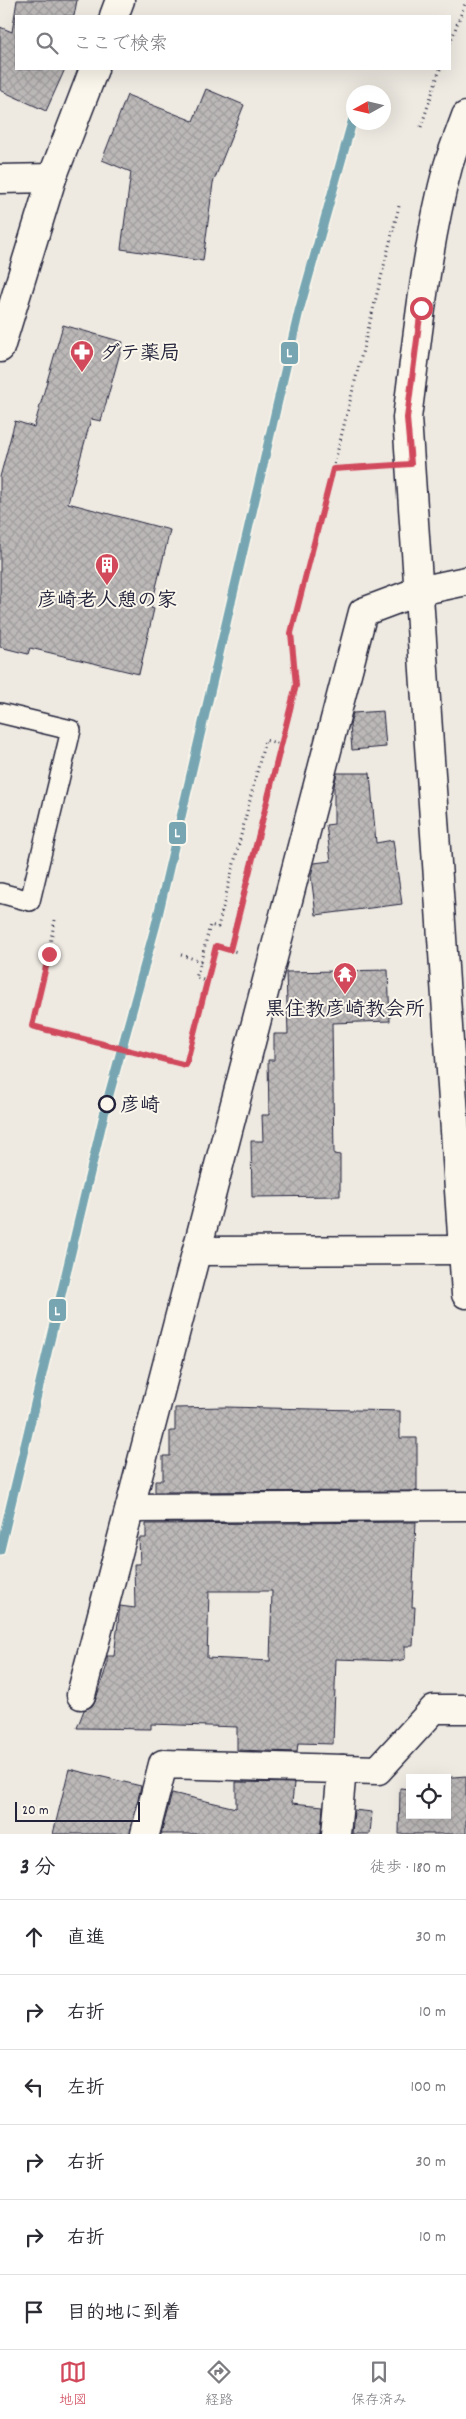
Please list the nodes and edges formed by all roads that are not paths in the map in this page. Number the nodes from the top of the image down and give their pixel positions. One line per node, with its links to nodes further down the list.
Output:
1 (120, 0): 2 (street)
2 (114, 15)
3 (94, 70): 6 (street)
4 (466, 116): 5 (street)
5 (457, 164): 10 (street)
6 (52, 178): 7 (street); 8 (street)
7 (0, 179)
8 (0, 348)
9 (466, 581): 10 (street)
10 (419, 591): 13 (street); 16 (street)
11 (0, 713): 12 (lane)
12 (0, 893)
13 (457, 1024): 14 (street)
14 (464, 1209): 15 (street)
15 (464, 1250): 16 (street); 17 (street)
16 (197, 1251): 19 (street)
17 (466, 1294)
18 (466, 1506): 19 (street)
19 (130, 1508): 20 (street)
20 (81, 1695)
21 (466, 1710): 22 (street)
22 (342, 1769): 23 (street); 24 (street)
23 (145, 1834)
24 (336, 1834)

